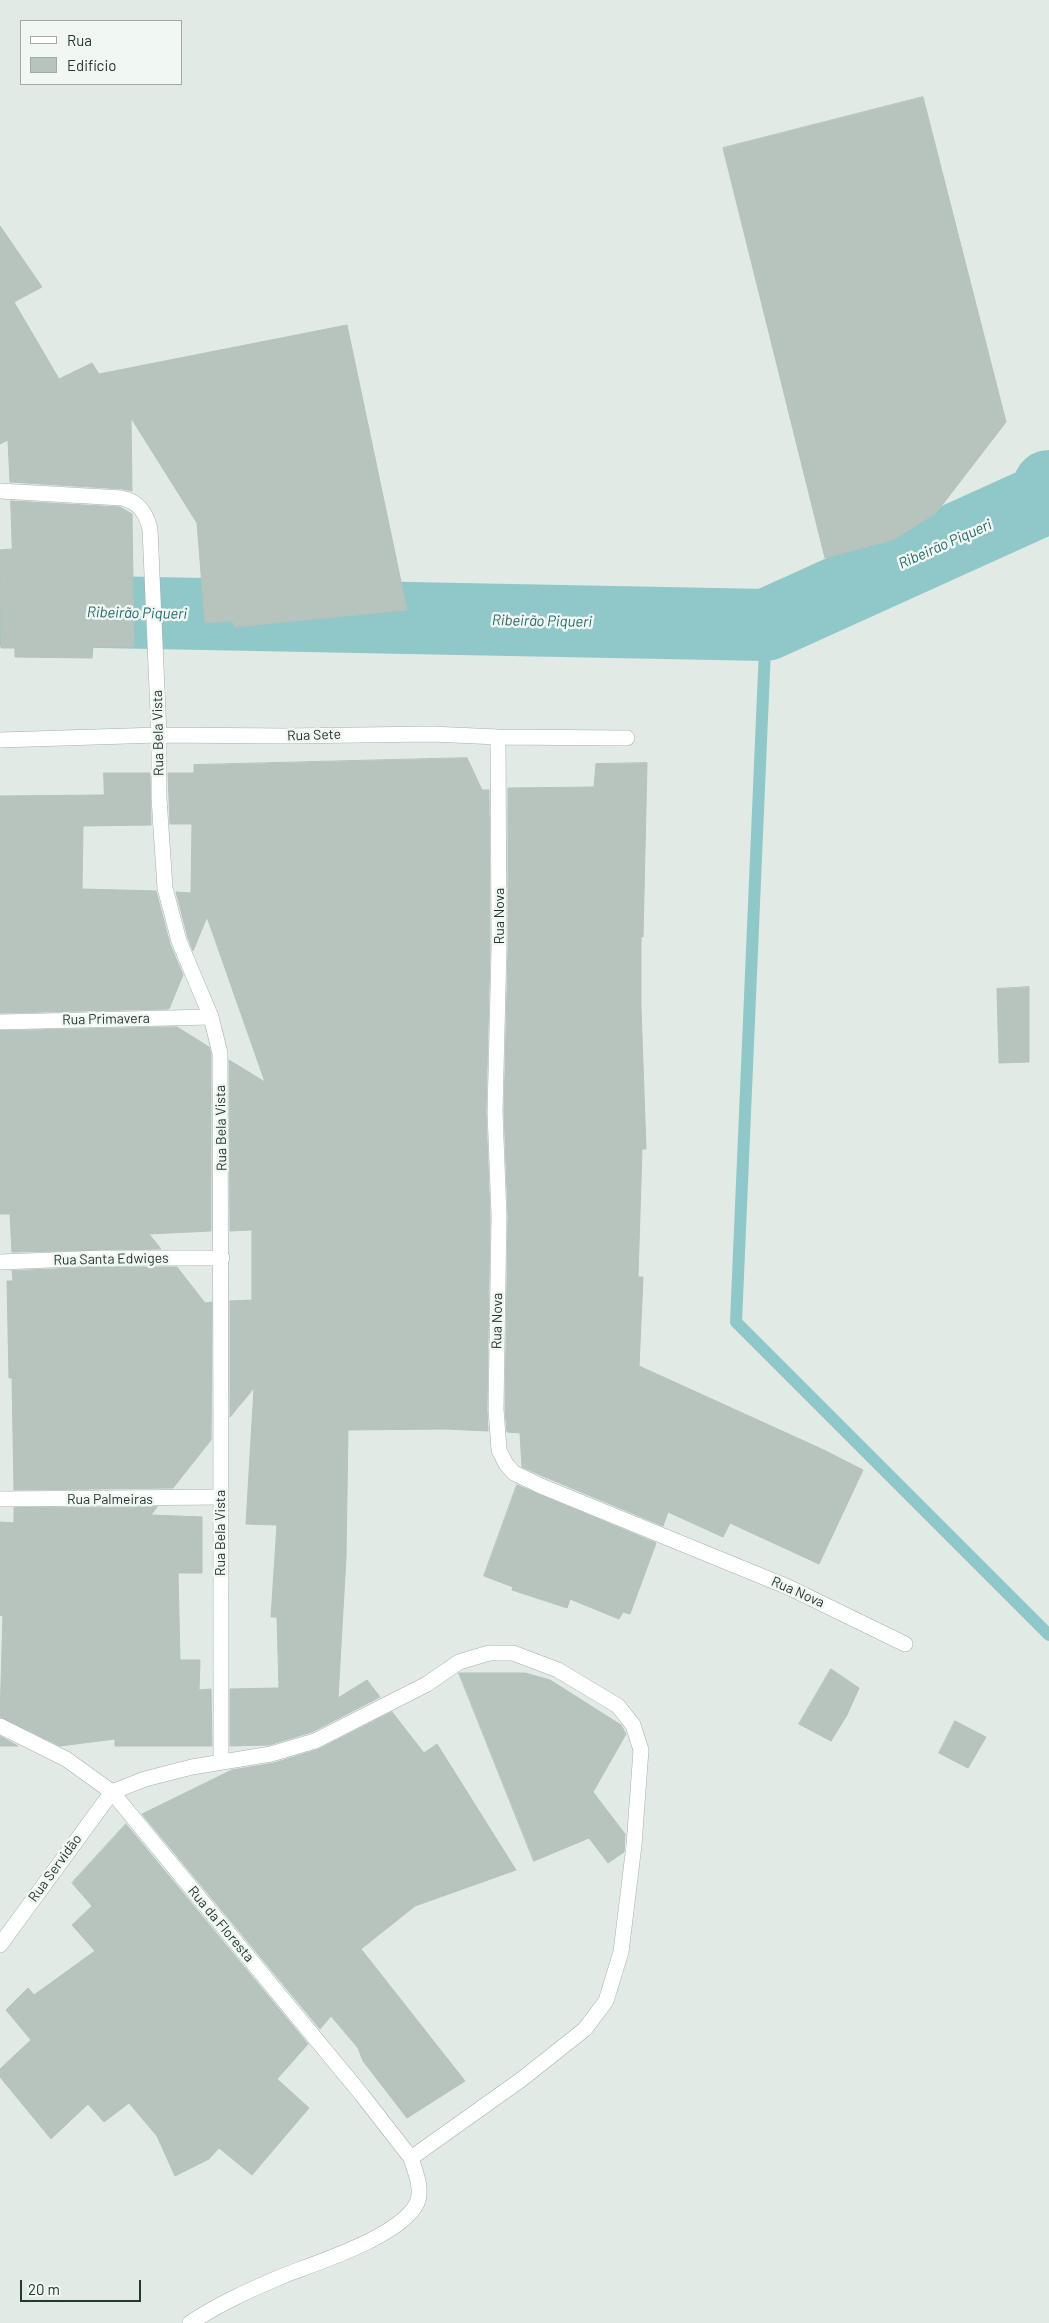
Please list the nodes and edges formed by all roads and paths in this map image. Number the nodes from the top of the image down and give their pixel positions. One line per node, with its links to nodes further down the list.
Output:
1 (0, 491): 2 (street, Rua Bela Vista)
2 (159, 735): 3 (street, Rua Sete); 5 (street, Rua Sete); 6 (street, Rua Bela Vista)
3 (498, 737): 4 (street, Rua Sete); 12 (street, Rua Nova)
4 (627, 738)
5 (0, 740)
6 (211, 1017): 7 (street, Rua Primavera); 8 (street, Rua Bela Vista)
7 (0, 1022)
8 (222, 1258): 9 (street, Rua Santa Edwiges); 10 (street, Rua Bela Vista)
9 (0, 1262)
10 (220, 1497): 11 (street, Rua Palmeiras); 14 (street, Rua Bela Vista)
11 (0, 1499)
12 (905, 1644)
13 (0, 1726): 15 (street, Rua da Floresta)
14 (221, 1762): 15 (street); 17 (street)
15 (112, 1792): 16 (street, Rua Servidão); 17 (street, Rua da Floresta)
16 (0, 1945)
17 (411, 2158): 18 (street)
18 (190, 2323)

